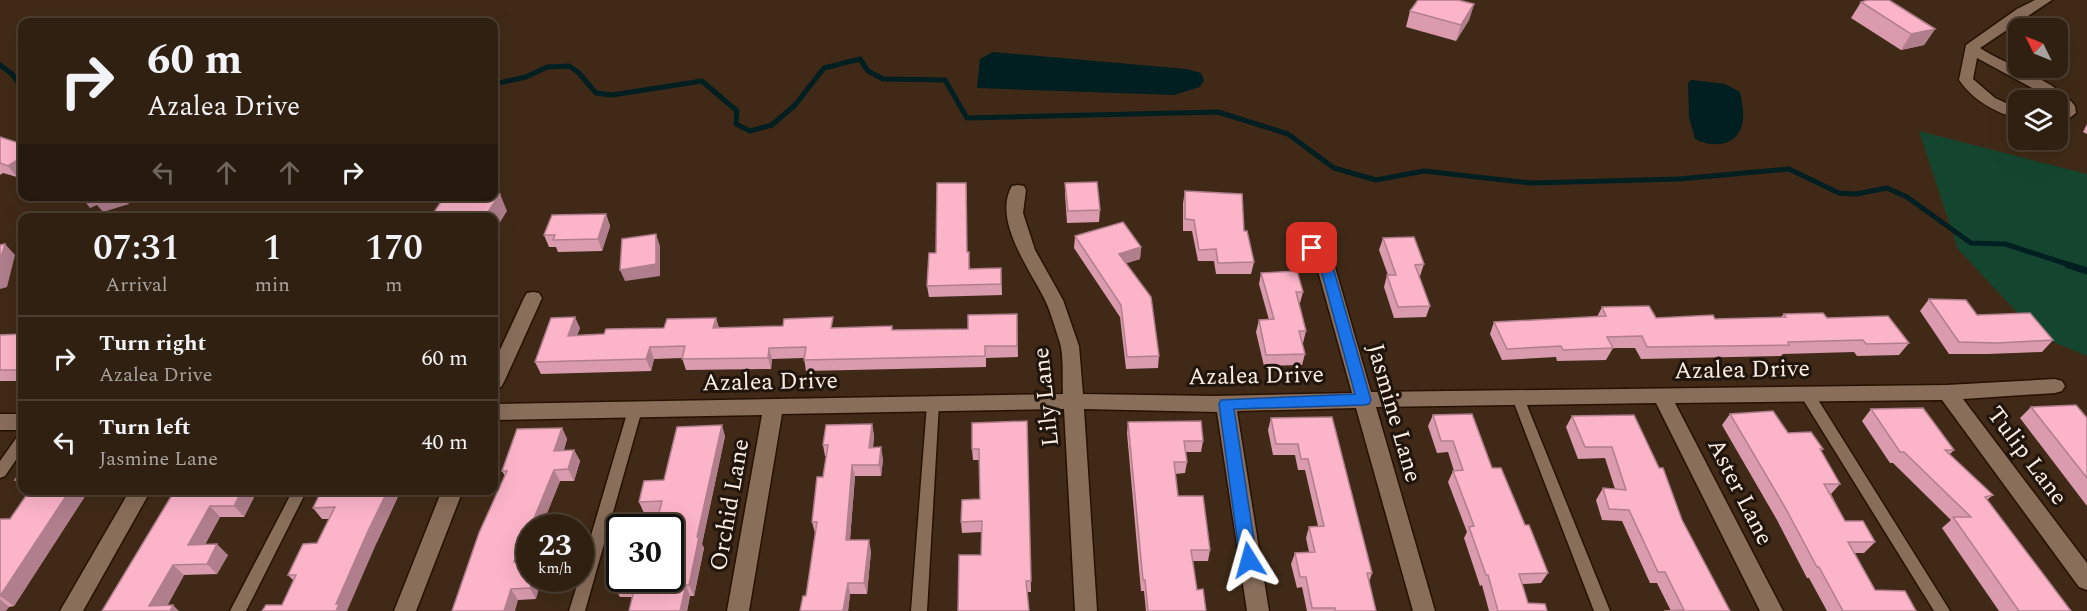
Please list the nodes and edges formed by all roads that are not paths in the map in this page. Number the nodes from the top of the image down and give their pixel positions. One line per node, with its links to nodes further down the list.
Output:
1 (2045, 0): 2 (street)
2 (1971, 48): 3 (street); 4 (street)
3 (2048, 90)
4 (2008, 112)
5 (1018, 190): 15 (street, Lily Lane)
6 (1300, 238): 14 (street, Jasmine Lane)
7 (533, 298): 8 (street)
8 (498, 373)
9 (2055, 386): 10 (street, Azalea Drive)
10 (1947, 392): 11 (street, Azalea Drive); 28 (street, Tulip Lane)
11 (1807, 394): 12 (street, Azalea Drive); 40 (lane)
12 (1662, 396): 13 (street, Azalea Drive); 39 (street, Aster Lane)
13 (1518, 398): 14 (street, Azalea Drive); 38 (lane)
14 (1364, 400): 17 (street, Azalea Drive); 37 (street, Jasmine Lane)
15 (1074, 401): 16 (street, Azalea Drive); 17 (street, Azalea Drive); 35 (street, Lily Lane)
16 (933, 404): 18 (street, Azalea Drive); 34 (lane)
17 (1226, 404): 36 (street)
18 (773, 408): 19 (street, Azalea Drive); 33 (street, Orchid Lane)
19 (635, 410): 20 (street, Azalea Drive); 32 (lane)
20 (498, 412)
21 (0, 422): 22 (street)
22 (18, 422)
23 (18, 447): 24 (lane)
24 (0, 472)
25 (138, 495): 29 (street)
26 (297, 495): 30 (lane)
27 (451, 495): 31 (street)
28 (2087, 580)
29 (71, 611)
30 (238, 611)
31 (405, 611)
32 (577, 611)
33 (738, 611)
34 (919, 611)
35 (1086, 611)
36 (1258, 611)
37 (1424, 611)
38 (1602, 611)
39 (1772, 611)
40 (1942, 611)

